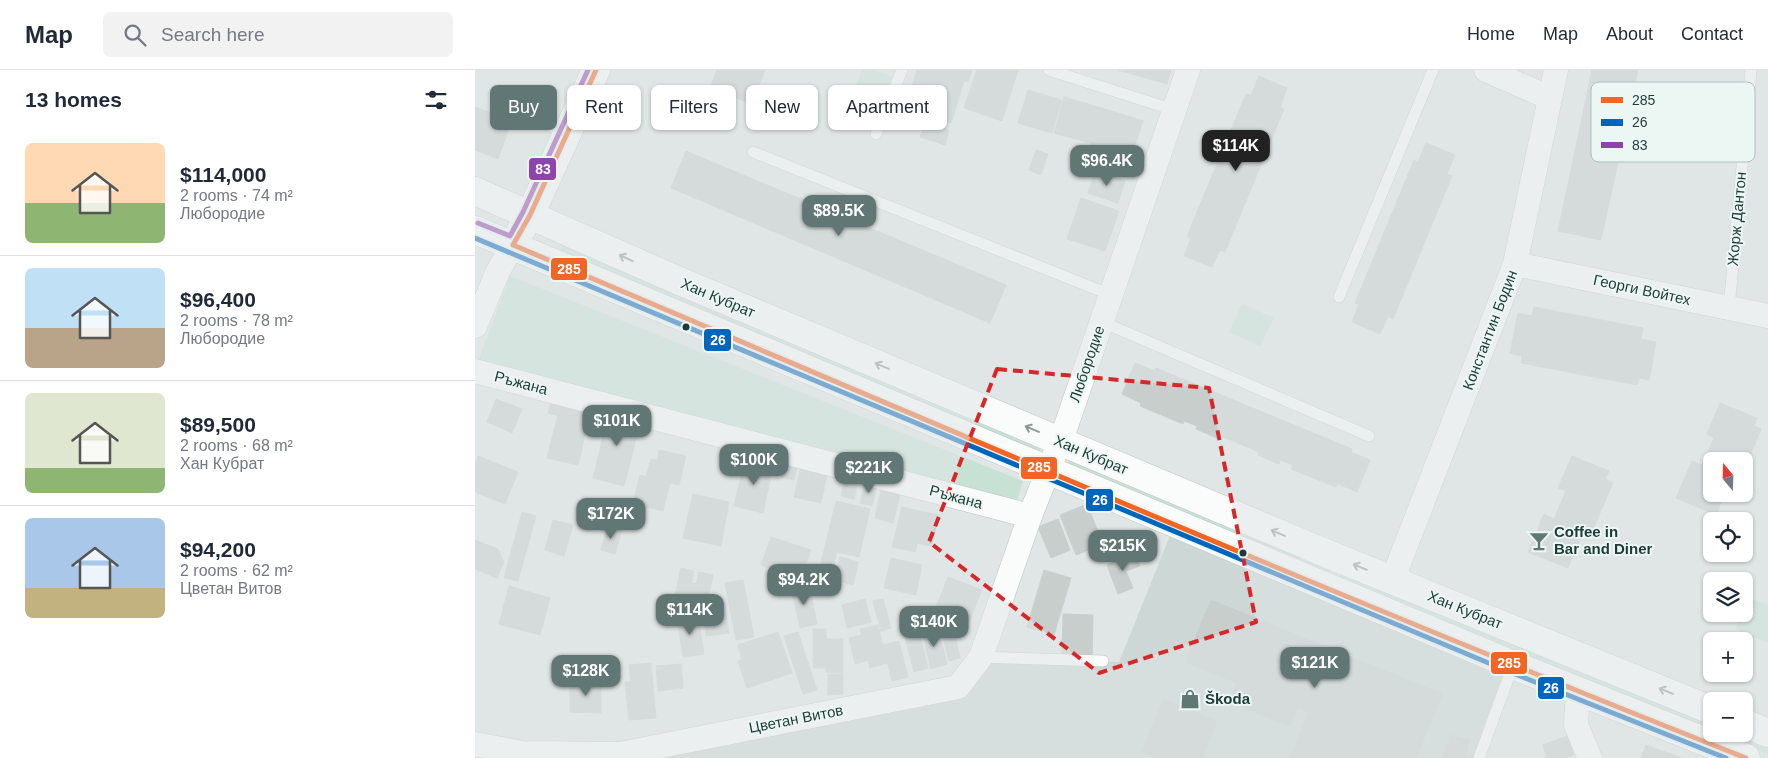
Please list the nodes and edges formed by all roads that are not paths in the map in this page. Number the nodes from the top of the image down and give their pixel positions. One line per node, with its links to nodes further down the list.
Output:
1 (596, 70): 11 (street)
2 (902, 70): 12 (lane)
3 (1049, 70): 9 (lane)
4 (1188, 70): 9 (street, Любородие)
5 (1433, 70): 21 (lane)
6 (1486, 70): 8 (street)
7 (1556, 70): 8 (street, Константин Бодин)
8 (1550, 98): 19 (street, Константин Бодин)
9 (1175, 110): 20 (street, Любородие)
10 (557, 129): 11 (lane)
11 (567, 134): 16 (street)
12 (876, 134)
13 (753, 152): 20 (lane)
14 (1742, 162): 22 (lane, Жорж Дантон)
15 (475, 192): 16 (street, Хан Кубрат)
16 (530, 215): 18 (street); 28 (street, Хан Кубрат, one-way to 16)
17 (475, 230): 18 (street, Хан Кубрат)
18 (513, 245): 25 (street); 29 (street, Хан Кубрат)
19 (1515, 264): 22 (street, Георги Войтех); 31 (street, Константин Бодин)
20 (1111, 295): 24 (street, Любородие)
21 (1339, 297)
22 (1729, 308): 23 (street, Георги Войтех)
23 (1768, 316)
24 (1102, 322): 27 (lane); 28 (street, Любородие)
25 (475, 326)
26 (475, 371): 30 (street, Ръжана)
27 (1369, 436)
28 (1061, 442): 29 (street, Любородие); 31 (street, Хан Кубрат, one-way to 28)
29 (1048, 470): 30 (street, Любородие); 34 (street, Хан Кубрат)
30 (1030, 516): 32 (street, Любородие)
31 (1393, 581): 36 (street, Хан Кубрат, one-way to 31)
32 (981, 657): 33 (lane); 39 (street, Цветан Витов)
33 (1103, 661)
34 (1513, 665): 35 (street, Хан Кубрат); 40 (lane)
35 (1578, 692): 41 (street); 42 (street, Хан Кубрат)
36 (1703, 707)
37 (1753, 726): 38 (street)
38 (1768, 732)
39 (475, 744)
40 (1479, 758)
41 (1590, 758)
42 (1746, 758)

